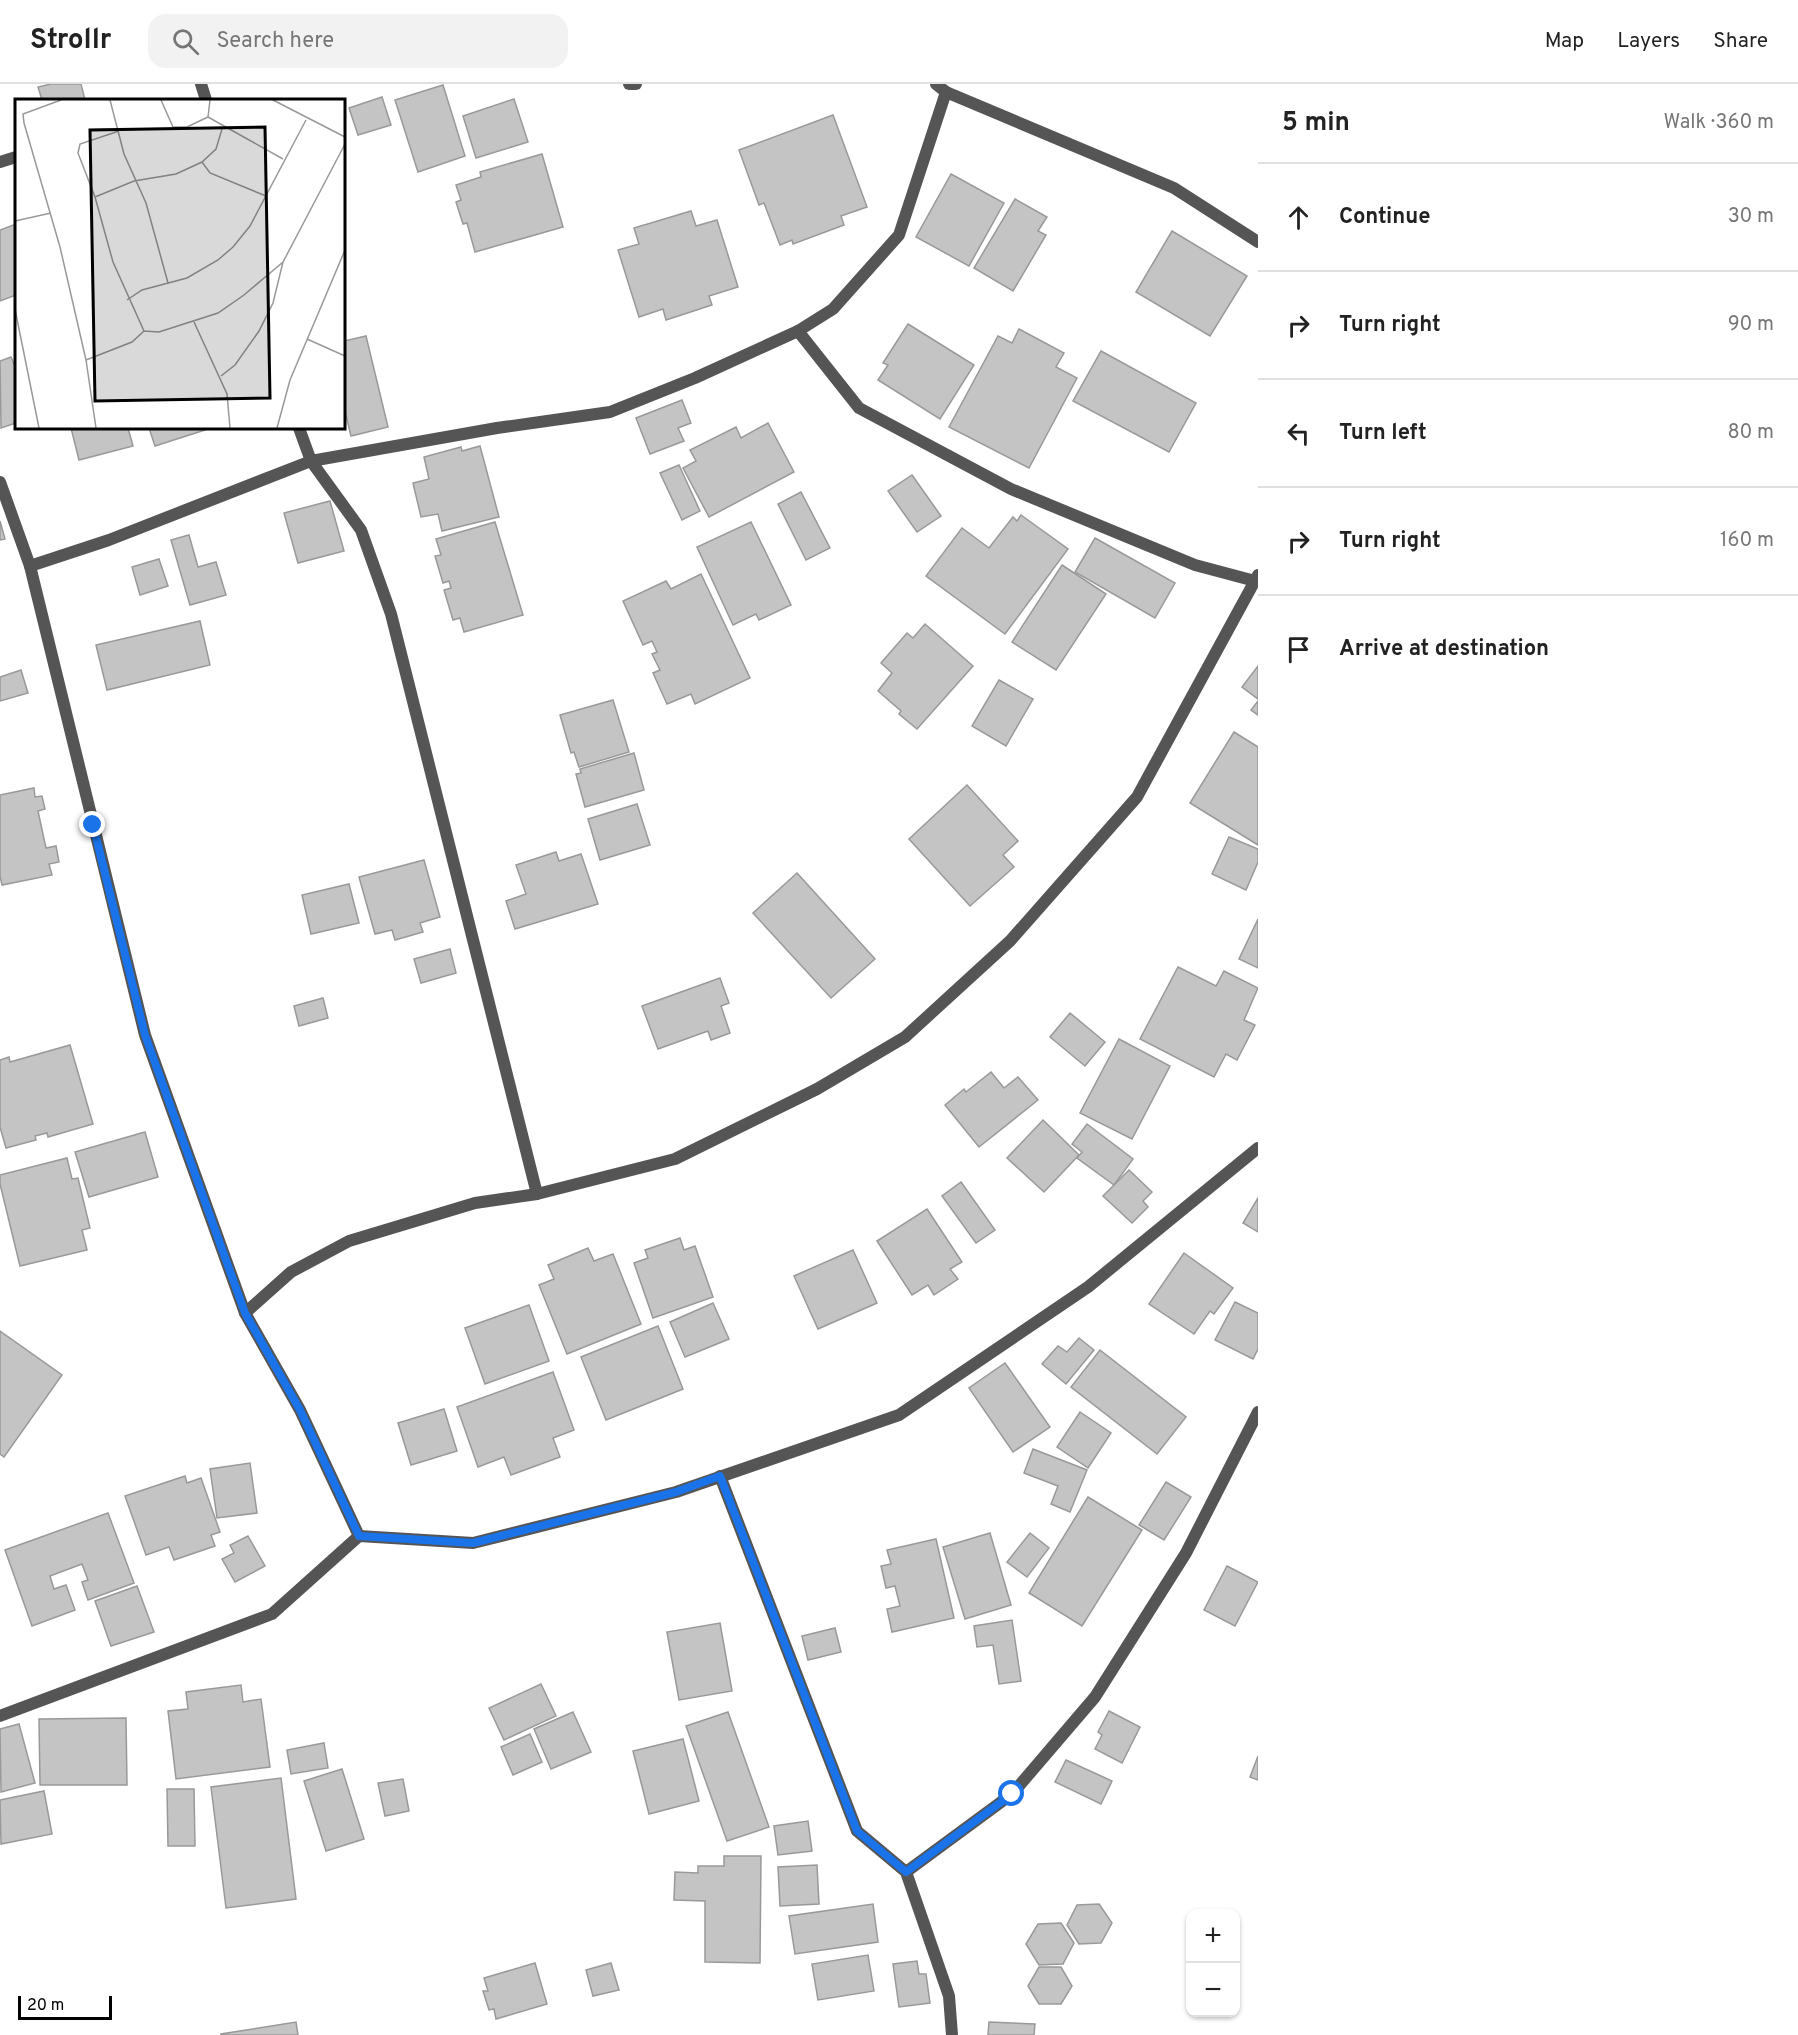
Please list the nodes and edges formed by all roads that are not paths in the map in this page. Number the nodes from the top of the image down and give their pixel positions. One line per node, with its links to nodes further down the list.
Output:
1 (201, 84): 5 (street)
2 (629, 84): 3 (street)
3 (636, 84)
4 (941, 88): 8 (street); 9 (street)
5 (206, 99)
6 (15, 157): 7 (street)
7 (0, 162)
8 (1258, 242)
9 (798, 331): 11 (street); 14 (street)
10 (299, 429): 11 (street)
11 (311, 460): 13 (street); 16 (street)
12 (0, 483): 13 (street)
13 (30, 566): 17 (street)
14 (1257, 578): 16 (street)
15 (1258, 1148): 19 (street)
16 (537, 1194): 17 (street)
17 (245, 1313): 20 (street)
18 (1258, 1412): 22 (street)
19 (720, 1476): 20 (street); 22 (street)
20 (359, 1536): 21 (street)
21 (0, 1716)
22 (906, 1872): 23 (street)
23 (952, 2035)

